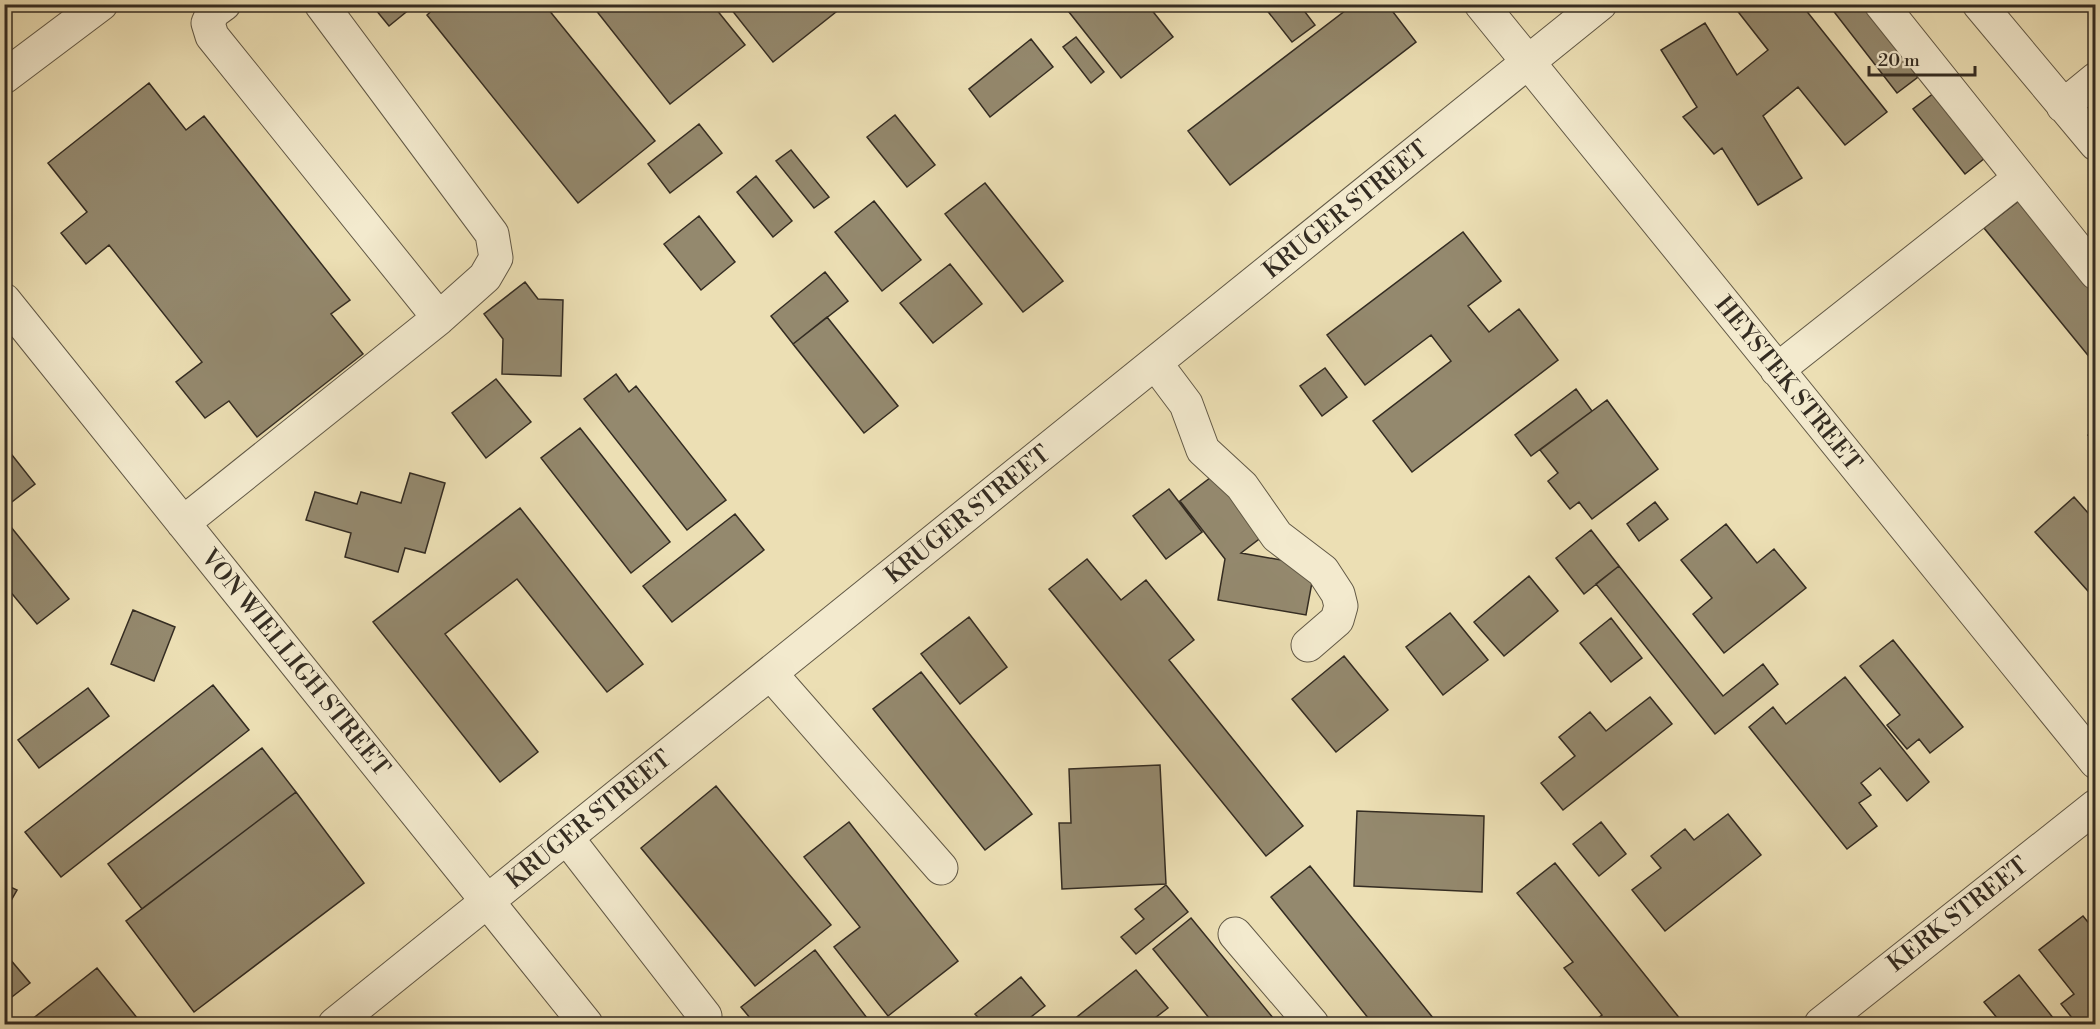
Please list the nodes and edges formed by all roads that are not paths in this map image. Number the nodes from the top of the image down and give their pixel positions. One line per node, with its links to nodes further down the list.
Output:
1 (101, 4): 9 (street)
2 (224, 4): 16 (street)
3 (321, 4): 16 (street)
4 (1481, 4): 8 (street, HEYSTEK STREET)
5 (1600, 4): 8 (street, KRUGER STREET)
6 (1881, 4): 13 (street)
7 (1979, 4): 11 (street)
8 (1528, 63): 17 (street, KRUGER STREET); 18 (street, HEYSTEK STREET)
9 (4, 77)
10 (2096, 79): 11 (street)
11 (2063, 106): 12 (street)
12 (2096, 144)
13 (2020, 178): 14 (street); 18 (street)
14 (2096, 273)
15 (4, 300): 19 (street, VON WIELLIGH STREET)
16 (440, 318): 19 (street)
17 (1156, 363): 20 (street); 21 (street, KRUGER STREET)
18 (1777, 370): 22 (street, HEYSTEK STREET)
19 (183, 523): 26 (street, VON WIELLIGH STREET)
20 (1308, 645)
21 (771, 674): 24 (street, KRUGER STREET); 25 (street)
22 (2096, 762)
23 (2096, 806): 32 (street, KERK STREET)
24 (567, 838): 26 (street, KRUGER STREET); 28 (street)
25 (941, 867)
26 (486, 903): 29 (street, KRUGER STREET); 30 (street, VON WIELLIGH STREET)
27 (1235, 934): 31 (street)
28 (705, 1016)
29 (334, 1024)
30 (586, 1024)
31 (1312, 1024)
32 (1821, 1024)

